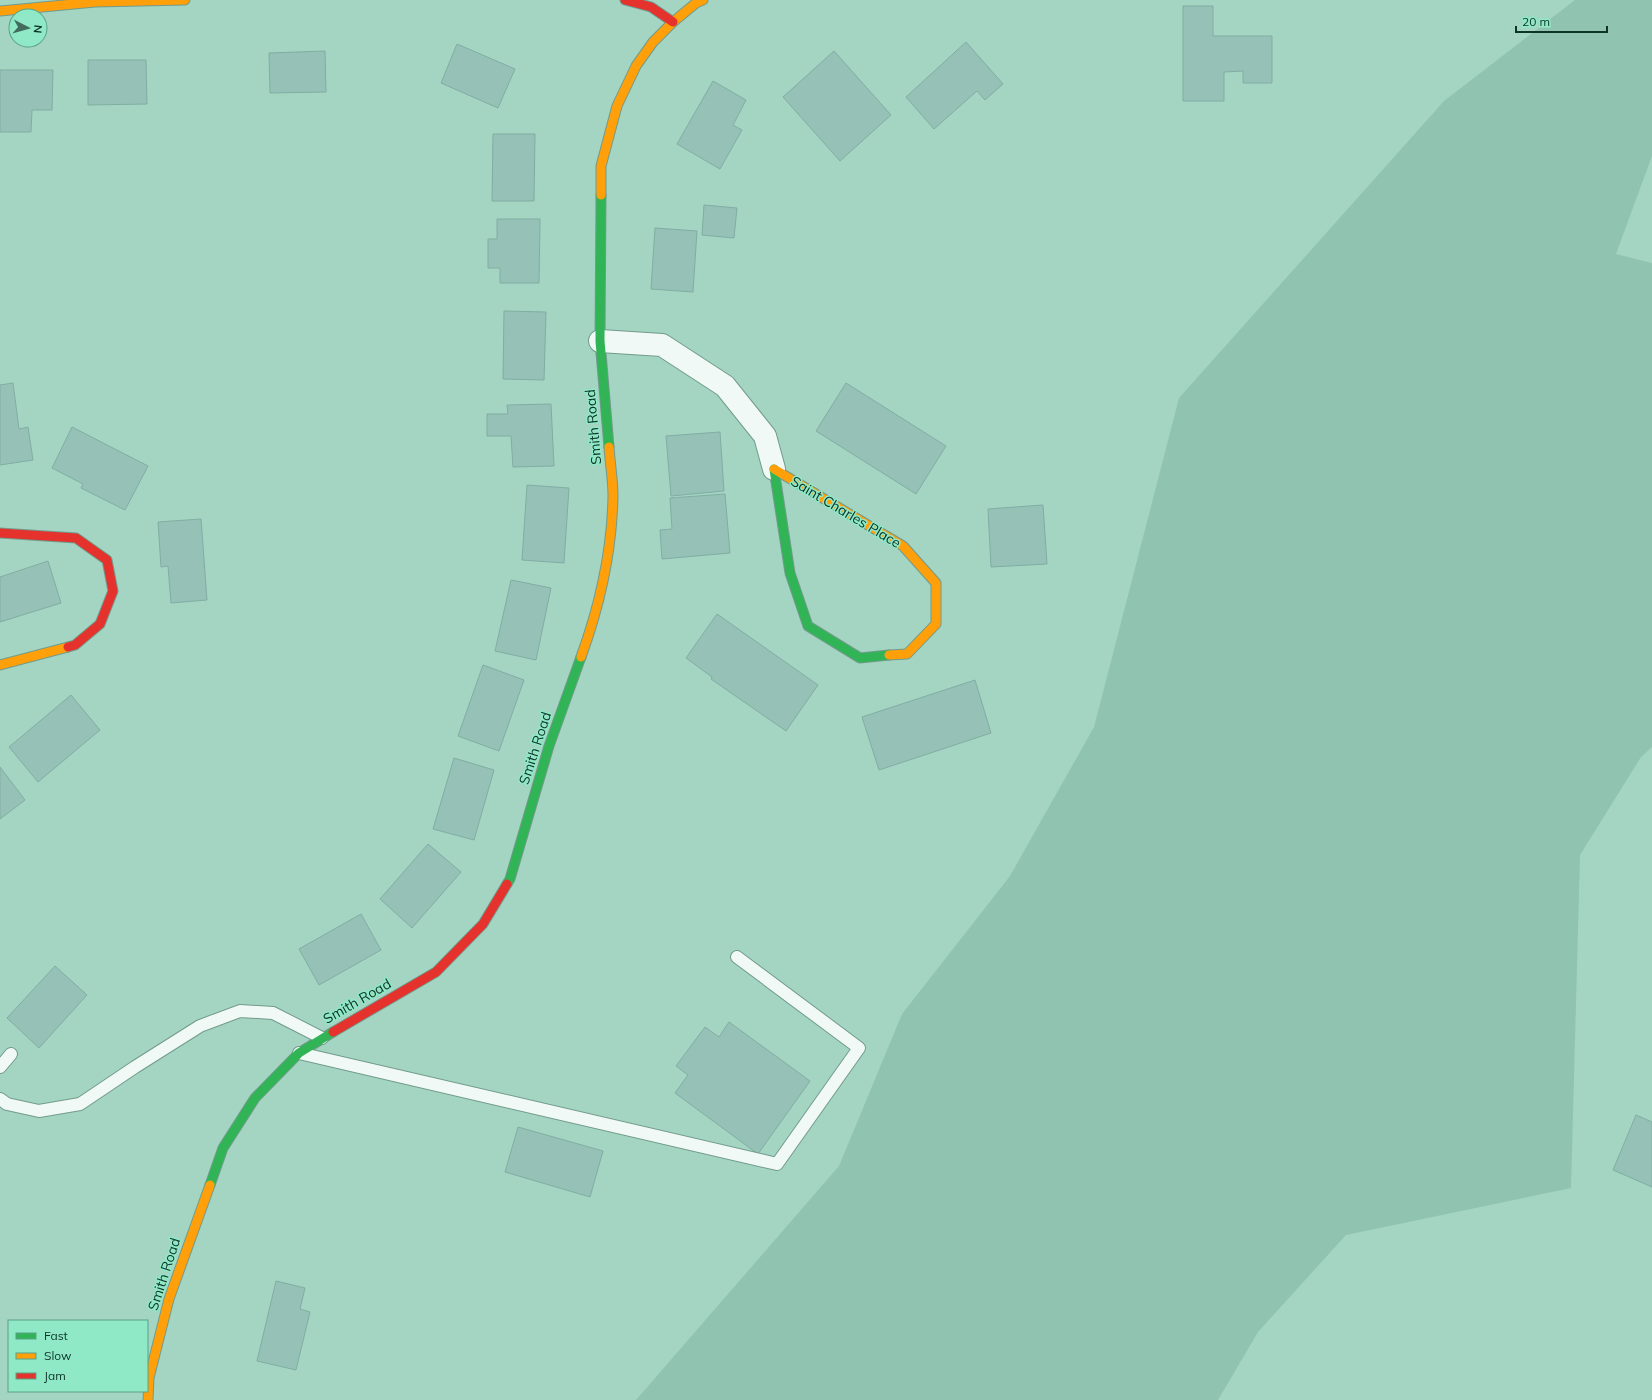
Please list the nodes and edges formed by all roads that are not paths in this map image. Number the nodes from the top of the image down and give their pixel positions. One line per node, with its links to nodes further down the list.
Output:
1 (185, 0): 4 (street)
2 (626, 0): 6 (street)
3 (703, 0): 6 (street, Smith Road)
4 (94, 1): 5 (street)
5 (0, 10)
6 (673, 22): 7 (street, Smith Road)
7 (600, 341): 8 (street, Saint Charles Place); 12 (street, Smith Road)
8 (774, 469): 8 (street, Saint Charles Place)
9 (0, 532): 10 (street)
10 (0, 665)
11 (737, 957): 13 (lane)
12 (322, 1038): 13 (street, Smith Road); 16 (lane)
13 (299, 1053): 17 (street, Smith Road)
14 (11, 1054): 15 (lane)
15 (0, 1067)
16 (0, 1099)
17 (148, 1400)

